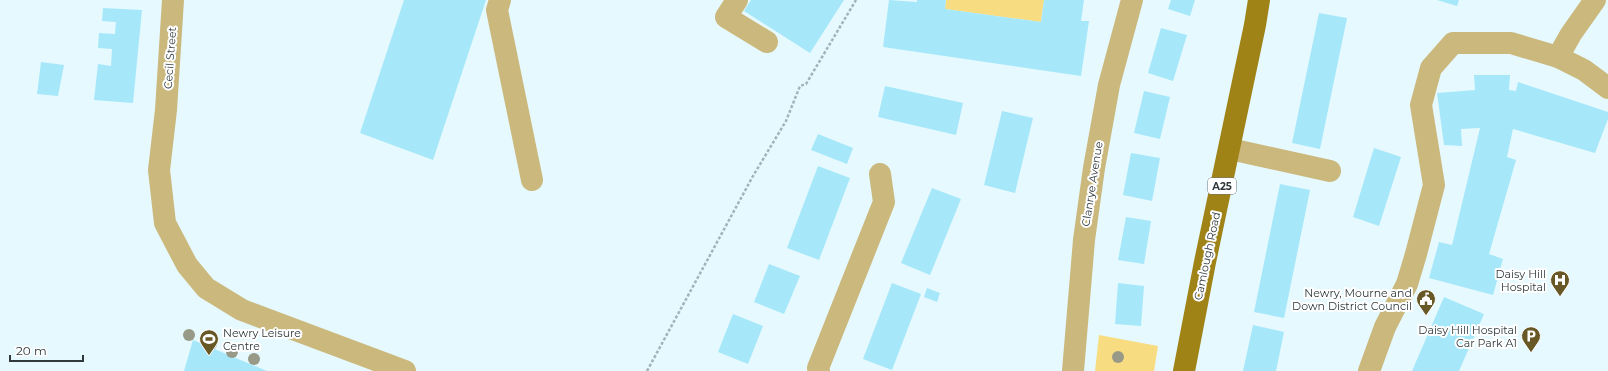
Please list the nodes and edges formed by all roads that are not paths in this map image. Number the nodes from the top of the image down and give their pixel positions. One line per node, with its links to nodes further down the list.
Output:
1 (174, 0): 16 (street, Cecil Street)
2 (500, 0): 15 (street)
3 (737, 0): 9 (street)
4 (1132, 0): 18 (street, Clanrye Avenue)
5 (1259, 0): 12 (main road, Camlough Road / A25)
6 (1595, 0): 10 (street)
7 (1602, 0): 8 (street)
8 (1608, 8)
9 (767, 42)
10 (1558, 57): 11 (street); 20 (street)
11 (1608, 88)
12 (1230, 149): 13 (street); 19 (main road, Camlough Road / A25)
13 (1330, 171)
14 (880, 174): 17 (street)
15 (532, 180)
16 (405, 371)
17 (819, 371)
18 (1073, 371)
19 (1184, 371)
20 (1369, 371)

